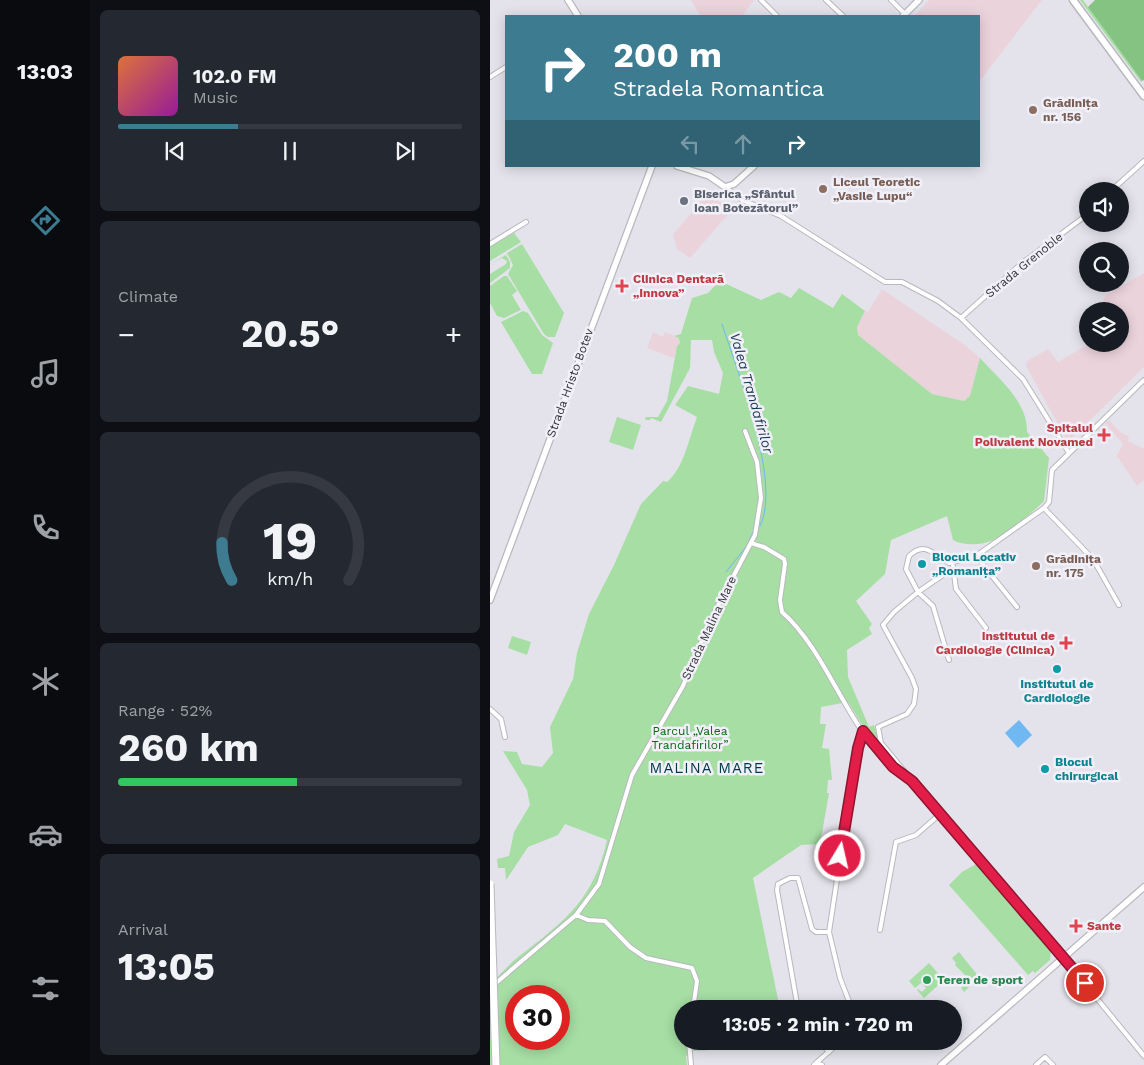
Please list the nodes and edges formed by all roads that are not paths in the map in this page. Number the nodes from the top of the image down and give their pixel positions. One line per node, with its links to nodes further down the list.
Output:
1 (568, 0): 7 (main road)
2 (761, 0): 8 (street)
3 (826, 0): 9 (street)
4 (891, 0): 10 (street)
5 (919, 0): 10 (main road)
6 (1073, 0): 13 (main road)
7 (577, 15)
8 (776, 15)
9 (842, 15)
10 (904, 15)
11 (505, 68): 12 (street)
12 (490, 77)
13 (1144, 96)
14 (1144, 161): 18 (street)
15 (651, 167): 32 (main road, Strada Hristo Botev)
16 (680, 167): 19 (main road)
17 (753, 167): 19 (main road)
18 (1121, 182)
19 (725, 187): 23 (street)
20 (1079, 221): 23 (street, Strada Grenoble)
21 (526, 222): 22 (street)
22 (490, 244)
23 (961, 318): 26 (street)
24 (1144, 380): 26 (street)
25 (745, 431): 28 (street, Strada Malina Mare)
26 (1069, 453): 27 (street)
27 (1044, 508): 29 (street); 33 (street)
28 (752, 543): 38 (street); 44 (street, Strada Malina Mare)
29 (976, 556): 30 (street); 34 (street)
30 (953, 566): 31 (street); 31 (street); 35 (street)
31 (918, 592): 36 (street); 40 (street)
32 (490, 600)
33 (1119, 605)
34 (1016, 607)
35 (986, 628)
36 (950, 660)
37 (490, 709): 39 (street)
38 (863, 731): 40 (street); 46 (street)
39 (504, 737)
40 (912, 781): 41 (street)
41 (940, 814): 45 (street); 47 (street)
42 (490, 884): 56 (highway, bridge)
43 (1144, 887): 47 (main road)
44 (576, 915): 48 (street, Strada Malina Mare); 49 (street)
45 (880, 930)
46 (829, 932): 50 (street); 51 (street)
47 (1063, 957): 54 (street); 59 (main road)
48 (490, 988)
49 (694, 1000)
50 (796, 1000)
51 (849, 1000)
52 (690, 1050): 57 (street)
53 (829, 1052): 55 (street)
54 (1144, 1056)
55 (815, 1064): 58 (street)
56 (496, 1065)
57 (691, 1065)
58 (822, 1065)
59 (941, 1065)
60 (1036, 1065): 61 (street)
61 (1053, 1065)

